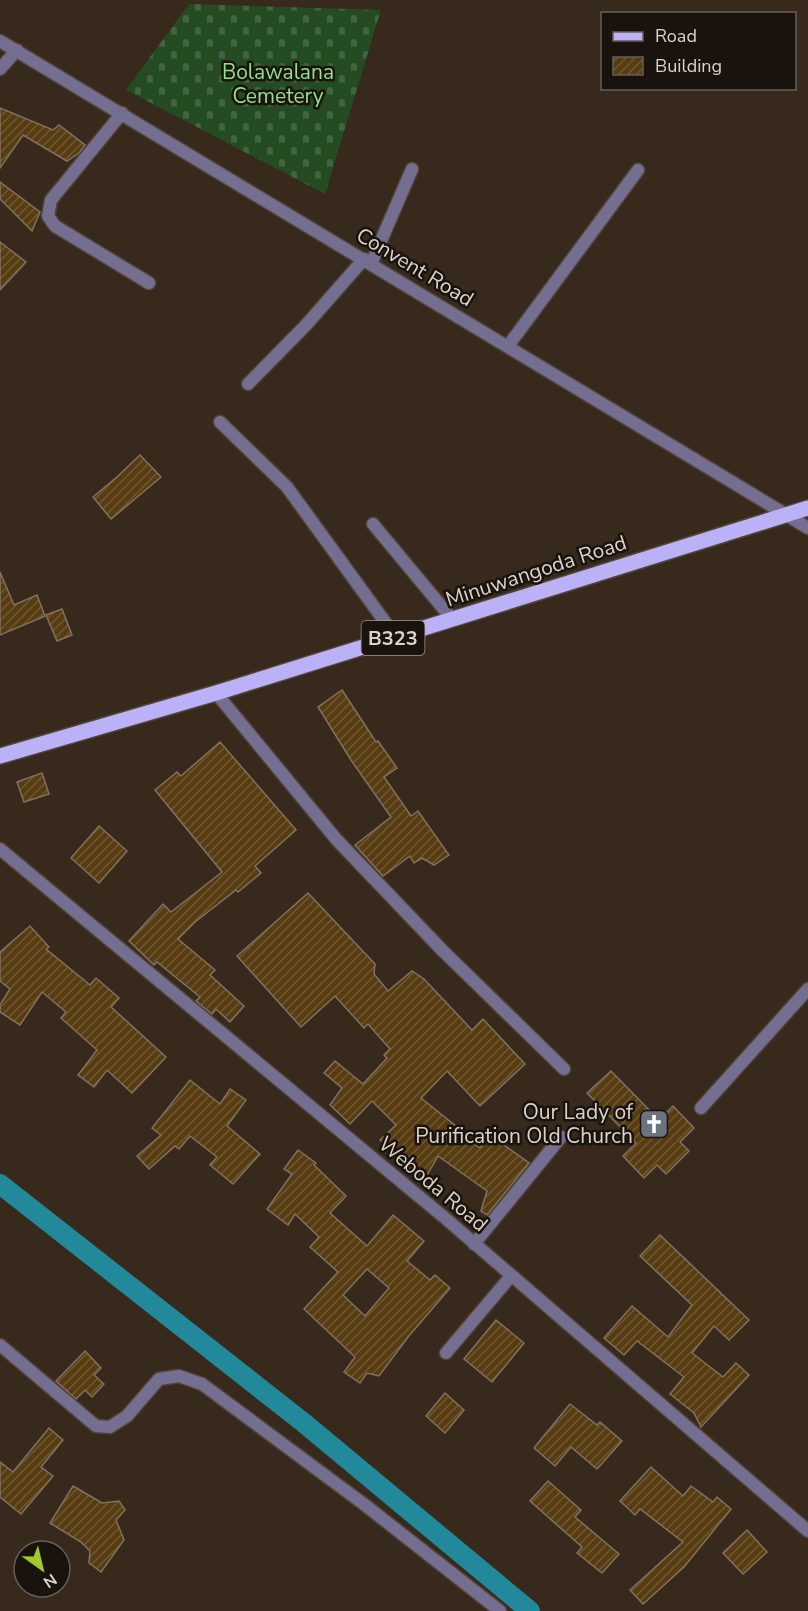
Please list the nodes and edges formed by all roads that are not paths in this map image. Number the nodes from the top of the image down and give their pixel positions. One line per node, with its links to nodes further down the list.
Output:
1 (0, 41): 2 (street, Convent Road)
2 (17, 50): 3 (street); 4 (street, Convent Road)
3 (0, 69)
4 (122, 113): 7 (street, Convent Road); 8 (street)
5 (412, 169): 7 (street)
6 (638, 170): 9 (street)
7 (368, 261): 9 (street, Convent Road); 10 (street)
8 (149, 283)
9 (508, 346): 13 (street, Convent Road)
10 (248, 384)
11 (220, 422): 17 (street)
12 (808, 508): 13 (main road, Minuwangoda Road / B323)
13 (785, 514): 15 (street, Convent Road); 16 (main road, Minuwangoda Road / B323)
14 (373, 524): 16 (street)
15 (808, 528)
16 (452, 619): 17 (main road, Minuwangoda Road / B323)
17 (396, 637): 18 (main road, Minuwangoda Road / B323)
18 (216, 693): 19 (main road, Minuwangoda Road / B323); 22 (street)
19 (0, 756)
20 (0, 849): 25 (street, Weboda Road)
21 (808, 988): 23 (street)
22 (564, 1069)
23 (701, 1108)
24 (561, 1137): 25 (street)
25 (474, 1244): 26 (street, Weboda Road)
26 (511, 1276): 28 (street); 29 (street, Weboda Road)
27 (0, 1345): 30 (street)
28 (446, 1353)
29 (808, 1531)
30 (491, 1608)

